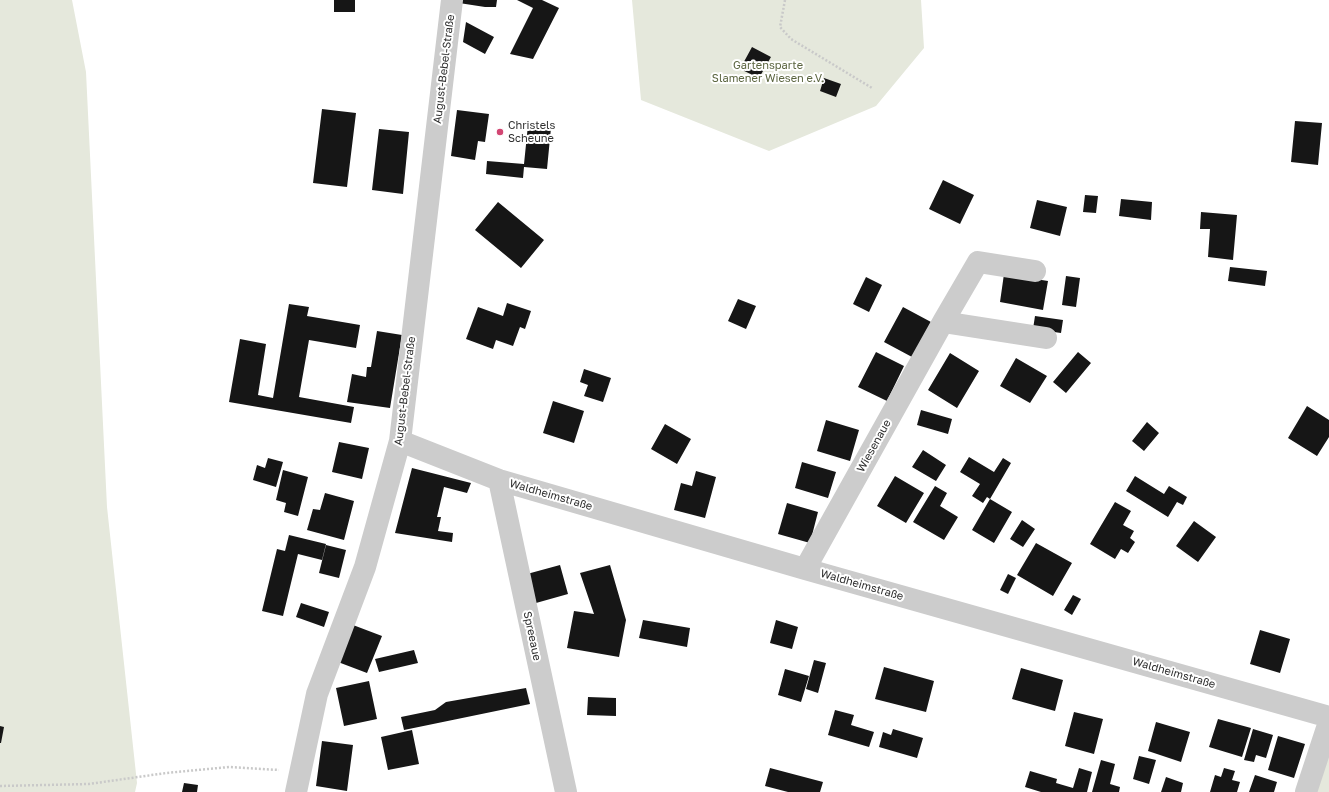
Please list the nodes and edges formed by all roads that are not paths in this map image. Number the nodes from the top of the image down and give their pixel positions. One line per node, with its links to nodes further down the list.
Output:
1 (452, 0): 5 (street, August-Bebel-Straße)
2 (1035, 271): 3 (street, Wiesenaue)
3 (943, 322): 4 (street); 7 (street, Wiesenaue)
4 (1046, 338)
5 (400, 441): 6 (street, Waldheimstraße); 10 (street, August-Bebel-Straße)
6 (499, 480): 7 (street, Waldheimstraße); 11 (street, Spreeaue)
7 (805, 569): 8 (street, Waldheimstraße)
8 (1329, 717)
9 (1329, 722): 12 (street)
10 (298, 783)
11 (566, 792)
12 (1306, 792)

